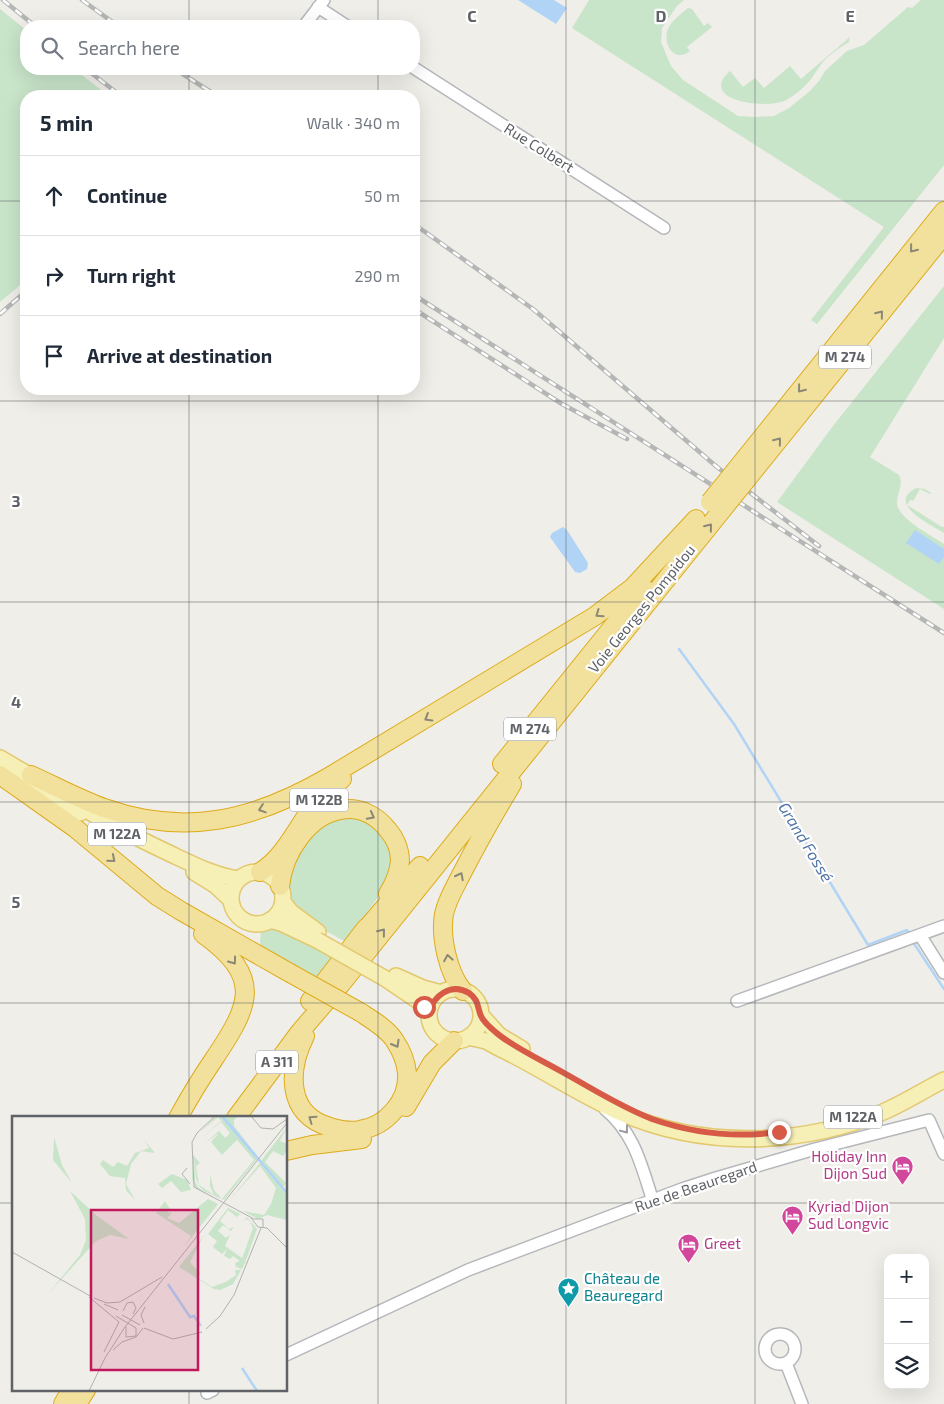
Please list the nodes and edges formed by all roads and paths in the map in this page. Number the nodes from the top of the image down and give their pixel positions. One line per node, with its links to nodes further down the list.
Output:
1 (321, 4): 2 (street); 3 (street)
2 (309, 20)
3 (341, 20)
4 (420, 72): 6 (street, Rue Colbert)
5 (944, 211): 8 (highway, Voie Georges Pompidou / M 274, one-way to 8)
6 (664, 228)
7 (944, 235): 8 (highway, Voie Georges Pompidou / M 274, one-way to 7)
8 (741, 475): 9 (highway, Voie Georges Pompidou / M 274, bridge)
9 (716, 506): 10 (highway, Voie Georges Pompidou / M 274); 11 (highway, Voie Georges Pompidou / M 274, one-way to 9)
10 (696, 519): 12 (highway, one-way to 12); 25 (highway, Voie Georges Pompidou / M 274)
11 (546, 728): 29 (highway, Voie Georges Pompidou / M 274, one-way to 11); 30 (highway, one-way to 11)
12 (391, 740): 16 (highway, one-way to 16); 17 (highway, M 122B)
13 (0, 758): 16 (main road, M 122A)
14 (0, 770): 21 (main road, M 122A)
15 (0, 774): 20 (highway, M 122A, one-way to 20)
16 (31, 775): 18 (main road, M 122A)
17 (260, 872): 18 (main road); 19 (main road)
18 (239, 879): 21 (main road)
19 (281, 894): 22 (main road); 25 (highway, one-way to 25); 26 (main road)
20 (157, 896): 29 (highway, M 122A, one-way to 29, bridge); 40 (highway, one-way to 40)
21 (231, 900): 22 (main road)
22 (270, 920): 26 (main road)
23 (944, 926): 24 (street)
24 (920, 935): 27 (street); 32 (street)
25 (360, 936): 41 (highway, M 274)
26 (320, 937): 28 (main road)
27 (944, 973)
28 (389, 976): 31 (main road); 34 (main road)
29 (341, 984): 33 (highway, M 274)
30 (463, 991): 31 (main road); 35 (main road)
31 (441, 993): 34 (main road)
32 (737, 1001)
33 (319, 1008): 42 (highway, A 311)
34 (429, 1013): 36 (main road)
35 (480, 1015): 36 (main road); 37 (main road, M 122A)
36 (461, 1039): 39 (main road, M 122A); 43 (highway)
37 (944, 1073)
38 (944, 1080): 39 (main road, M 122A)
39 (590, 1097): 45 (street, one-way to 45)
40 (179, 1116)
41 (225, 1116)
42 (237, 1116)
43 (288, 1150)
44 (944, 1154): 45 (street, Rue de Beauregard)
45 (653, 1200): 46 (street, Rue de Beauregard)
46 (288, 1354)
47 (786, 1363): 54 (street)
48 (58, 1392): 51 (highway)
49 (70, 1392): 52 (highway)
50 (85, 1392): 53 (highway)
51 (52, 1404)
52 (64, 1404)
53 (78, 1404)
54 (802, 1404)

